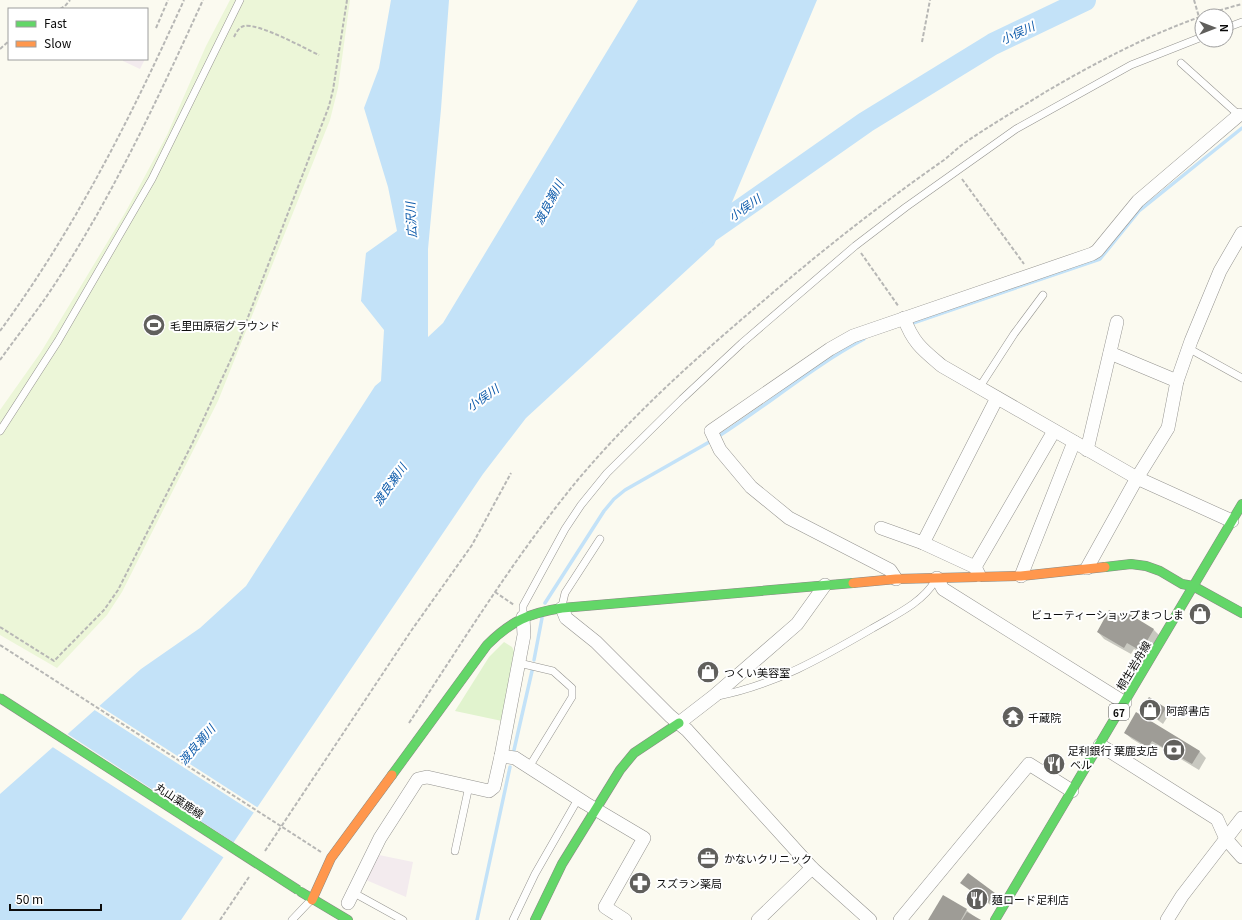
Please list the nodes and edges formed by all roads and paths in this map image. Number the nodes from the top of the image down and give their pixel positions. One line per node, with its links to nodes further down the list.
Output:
1 (70, 0): 10 (path)
2 (168, 0): 11 (path)
3 (184, 0): 27 (path)
4 (202, 0): 30 (path)
5 (240, 0): 35 (lane)
6 (346, 0): 57 (path)
7 (930, 0): 15 (path)
8 (1194, 0): 9 (path)
9 (1242, 4)
10 (62, 8)
11 (156, 28)
12 (232, 39): 17 (path)
13 (1194, 40): 55 (lane)
14 (8, 42): 16 (path)
15 (922, 42)
16 (0, 49)
17 (319, 56)
18 (1181, 63): 19 (lane)
19 (1240, 116): 26 (street)
20 (960, 176): 23 (path)
21 (1241, 237): 28 (street)
22 (865, 258): 26 (path)
23 (1028, 270)
24 (1043, 295): 33 (lane)
25 (1117, 322): 29 (street)
26 (906, 323): 33 (street); 50 (street)
27 (0, 332)
28 (1188, 348): 31 (lane); 32 (street)
29 (1110, 352): 32 (street); 38 (street)
30 (0, 360)
31 (1242, 378)
32 (1176, 381): 40 (street)
33 (979, 388): 34 (street)
34 (996, 398): 36 (street); 45 (street)
35 (0, 431)
36 (1054, 431): 37 (street); 47 (street)
37 (1074, 442): 38 (street); 48 (street)
38 (1087, 450): 40 (street)
39 (511, 473): 75 (path)
40 (1137, 478): 42 (street); 46 (street)
41 (1242, 504): 42 (street, 桐生岩舟線 / 67)
42 (1232, 521): 52 (street, 桐生岩舟線 / 67)
43 (881, 528): 45 (street)
44 (600, 539): 54 (lane)
45 (923, 543): 47 (street)
46 (1087, 568): 48 (street); 52 (street)
47 (978, 573): 48 (street); 49 (street)
48 (1021, 576)
49 (937, 578): 50 (street); 60 (lane); 62 (street)
50 (896, 579): 51 (street)
51 (825, 585): 54 (street); 60 (street)
52 (1194, 586): 56 (street); 62 (street, 桐生岩舟線 / 67)
53 (495, 592): 55 (path)
54 (562, 608): 55 (street); 63 (street)
55 (520, 612): 59 (street); 80 (street)
56 (1242, 613)
57 (0, 627)
58 (0, 645): 74 (path, bridge)
59 (519, 663): 65 (street); 66 (lane)
60 (714, 696): 63 (street)
61 (0, 698): 80 (street, 丸山葉鹿線, bridge)
62 (1124, 703): 64 (street, 桐生岩舟線 / 67)
63 (679, 723): 70 (street); 77 (street)
64 (1100, 745): 68 (street, 桐生岩舟線 / 67); 72 (street)
65 (502, 756): 66 (street); 67 (street)
66 (530, 768): 69 (street)
67 (469, 786): 73 (lane); 79 (street)
68 (1072, 791): 90 (street); 91 (street, 桐生岩舟線 / 67)
69 (578, 799): 70 (street); 85 (lane)
70 (595, 810): 86 (street); 87 (street)
71 (1242, 818): 72 (street)
72 (1226, 839): 76 (street); 92 (street)
73 (455, 851)
74 (321, 852)
75 (263, 854)
76 (1242, 857)
77 (812, 868): 88 (street); 89 (street)
78 (250, 874): 81 (path)
79 (351, 898): 84 (lane)
80 (312, 900): 82 (lane); 83 (street, 丸山葉鹿線)
81 (220, 920)
82 (292, 920)
83 (348, 920)
84 (403, 920)
85 (513, 920)
86 (535, 920)
87 (626, 920)
88 (758, 920)
89 (870, 920)
90 (900, 920)
91 (995, 920)
92 (1167, 920)

